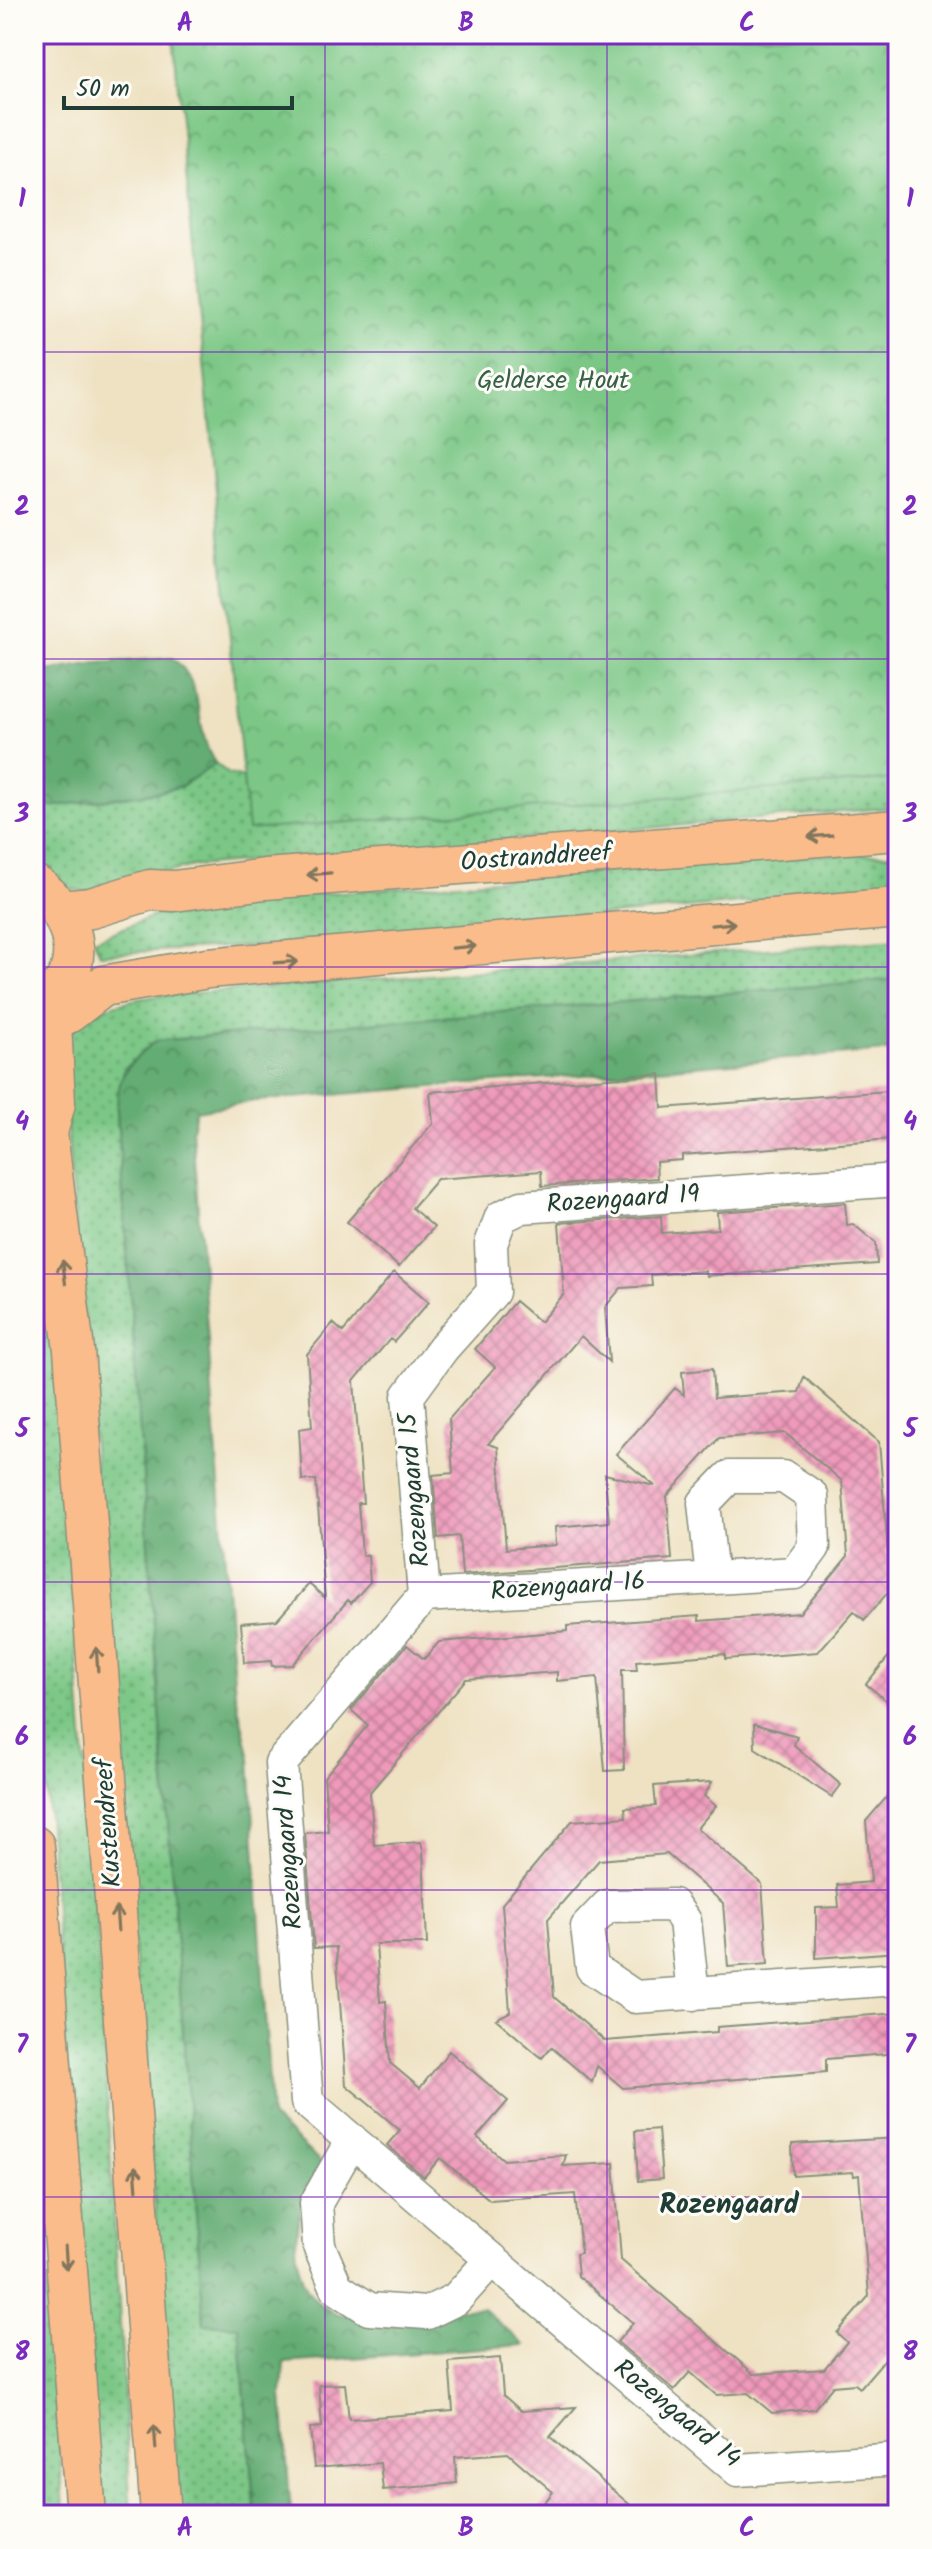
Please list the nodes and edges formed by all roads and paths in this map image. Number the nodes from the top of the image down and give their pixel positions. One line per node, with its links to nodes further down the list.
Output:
1 (898, 830): 3 (main road, Oostranddreef, one-way to 3)
2 (898, 908): 4 (main road, one-way to 2)
3 (50, 911): 4 (main road)
4 (82, 982): 5 (main road)
5 (40, 1017): 6 (main road, Kustendreef)
6 (41, 1116): 18 (main road, Kustendreef, one-way to 6)
7 (898, 1180): 8 (street, Rozengaard 19)
8 (443, 1348): 10 (street, Rozengaard 15)
9 (712, 1577): 10 (street, Rozengaard 16)
10 (424, 1596): 14 (street, Rozengaard 14)
11 (34, 1846): 17 (main road, one-way to 17)
12 (898, 1979): 13 (street)
13 (693, 1994)
14 (352, 2140): 15 (street, Rozengaard 14); 15 (street)
15 (492, 2259): 16 (street, Rozengaard 14)
16 (898, 2459)
17 (86, 2515)
18 (161, 2515)

